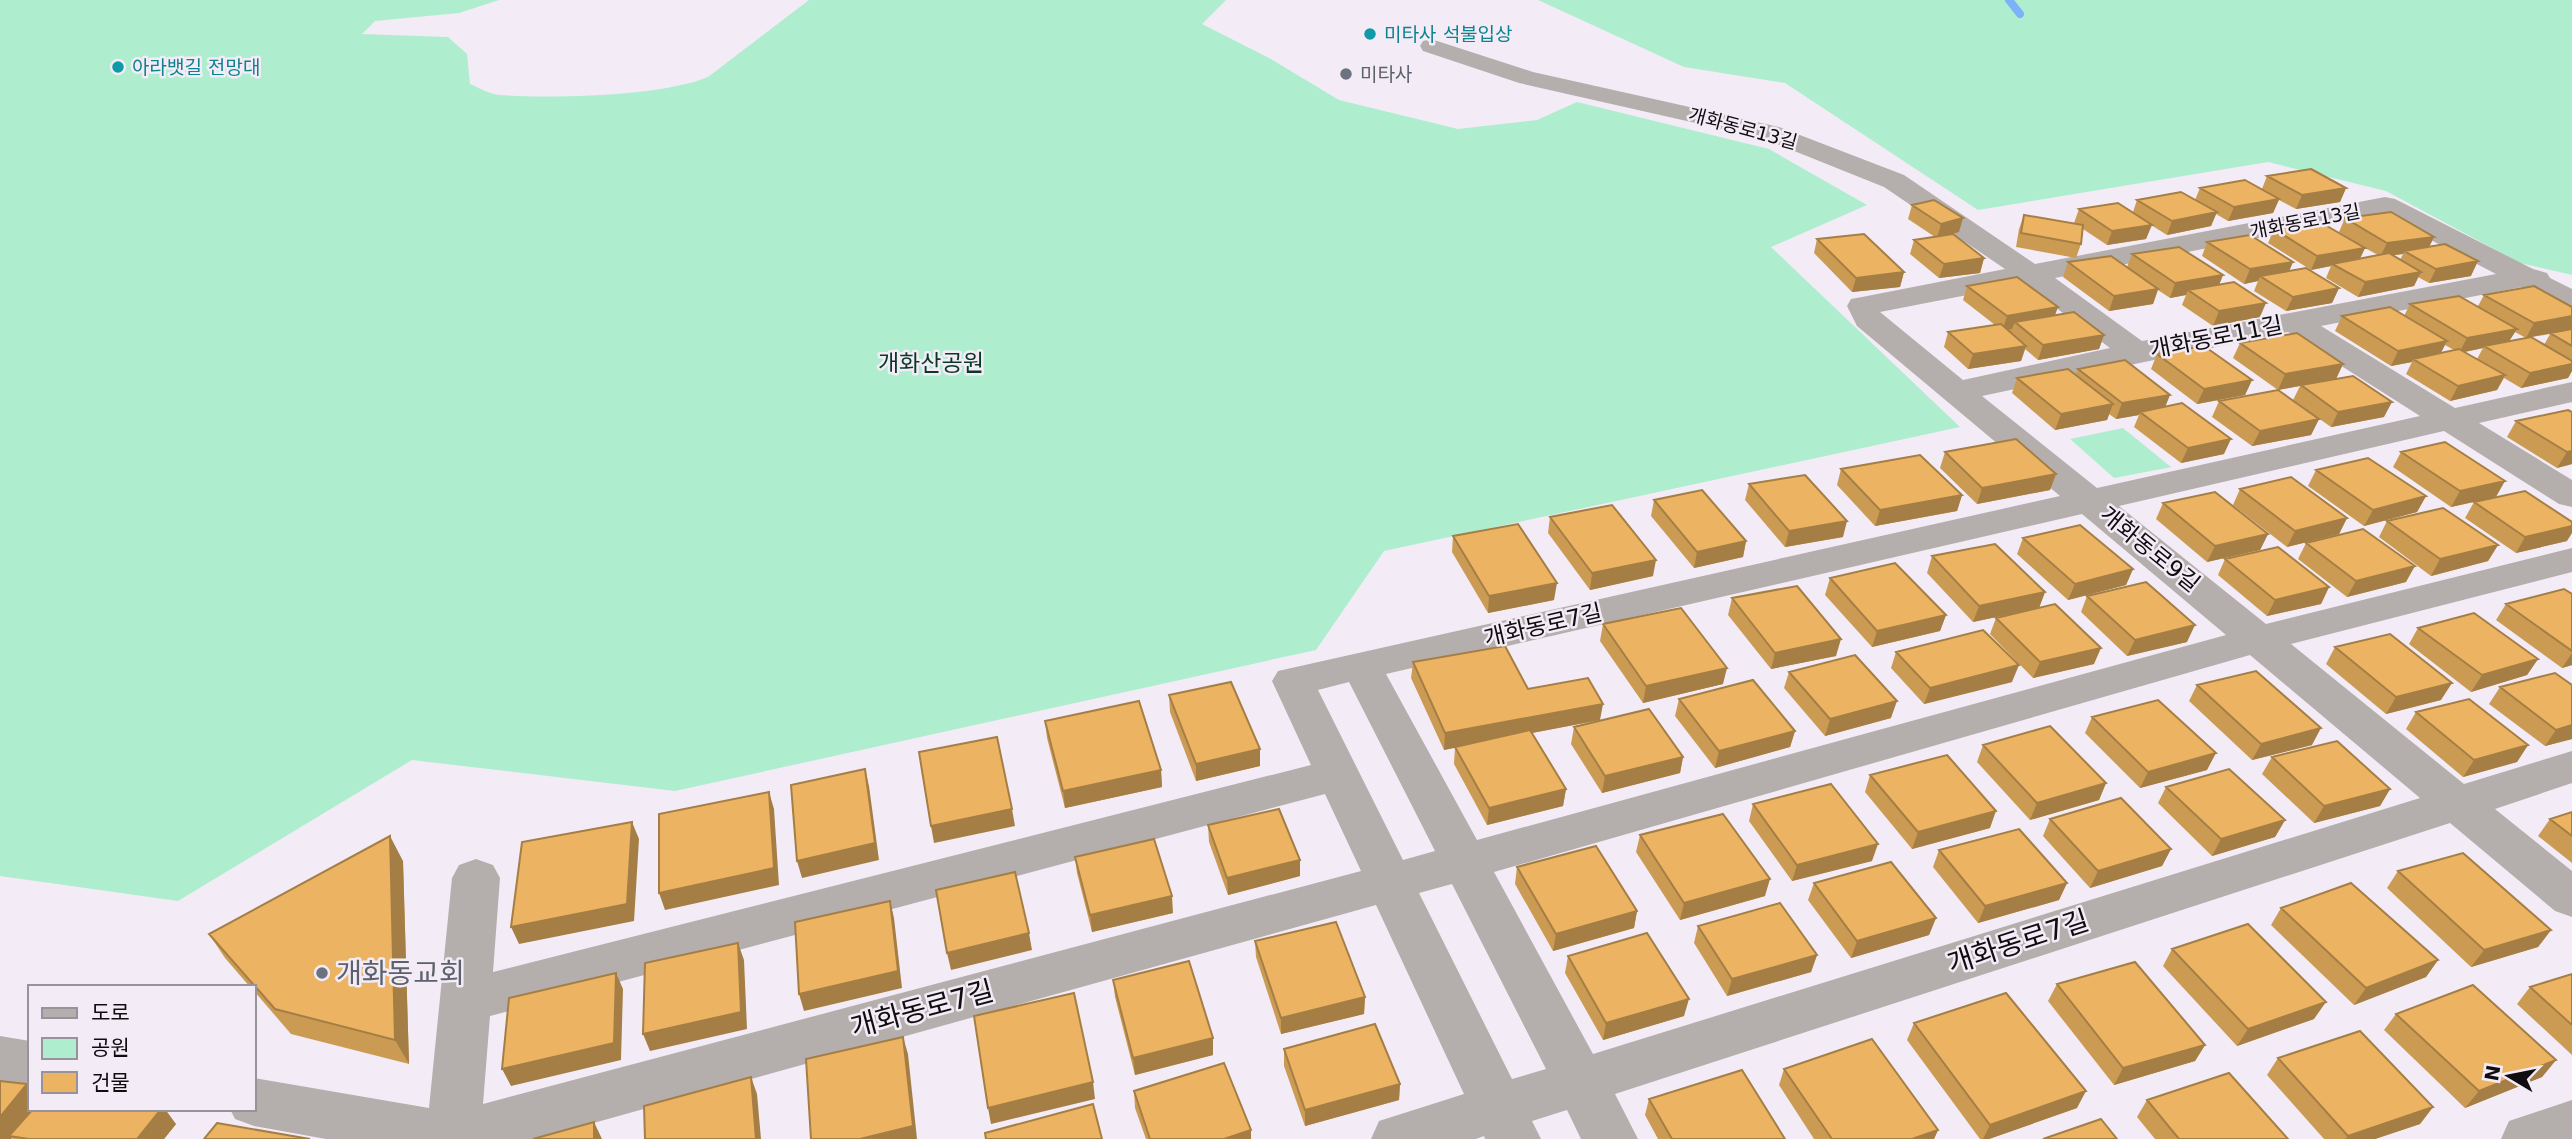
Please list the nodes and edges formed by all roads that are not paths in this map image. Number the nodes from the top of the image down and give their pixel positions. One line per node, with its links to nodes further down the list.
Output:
1 (1431, 46): 2 (street, 개화동로13길)
2 (2028, 272): 3 (street, 개화동로13길); 7 (street, 개화동로13길); 8 (street, 개화동로9길)
3 (2527, 276): 4 (street, 개화동로13길); 5 (street, 개화동로13길); 6 (street, 개화동로13길)
4 (2572, 287)
5 (2572, 301)
6 (2293, 322): 7 (street, 개화동로11길); 10 (street, 개화동로11길)
7 (2136, 352): 8 (street, 개화동로11길)
8 (1958, 391): 12 (street, 개화동로9길)
9 (2572, 392): 10 (street)
10 (2451, 420): 11 (street, 개화동로11길); 12 (street)
11 (2572, 496)
12 (2093, 502): 14 (street, 개화동로9길); 15 (street, 개화동로7길)
13 (2572, 560): 14 (street)
14 (2260, 639): 18 (street, 개화동로9길); 19 (street, 개화동로7길)
15 (1361, 665): 17 (street, 개화동로7길); 19 (street)
16 (2572, 767): 18 (street)
17 (1339, 774): 21 (street, 개화동로7길); 23 (street)
18 (2456, 803): 22 (street, 개화동로9길); 26 (street, 개화동로7길)
19 (1464, 862): 21 (street, 개화동로7길); 26 (street)
20 (476, 878): 23 (street)
21 (1391, 882): 28 (street, 개화동로7길); 30 (street, 개화동로7길)
22 (2572, 898)
23 (465, 1001): 30 (street)
24 (0, 1059): 25 (street)
25 (28, 1064)
26 (1579, 1080): 28 (street, 개화동로7길); 32 (street)
27 (256, 1102): 30 (street)
28 (1505, 1122): 31 (street, 개화동로7길)
29 (2572, 1125): 33 (street)
30 (453, 1138)
31 (1399, 1139)
32 (1610, 1139)
33 (2529, 1139)

